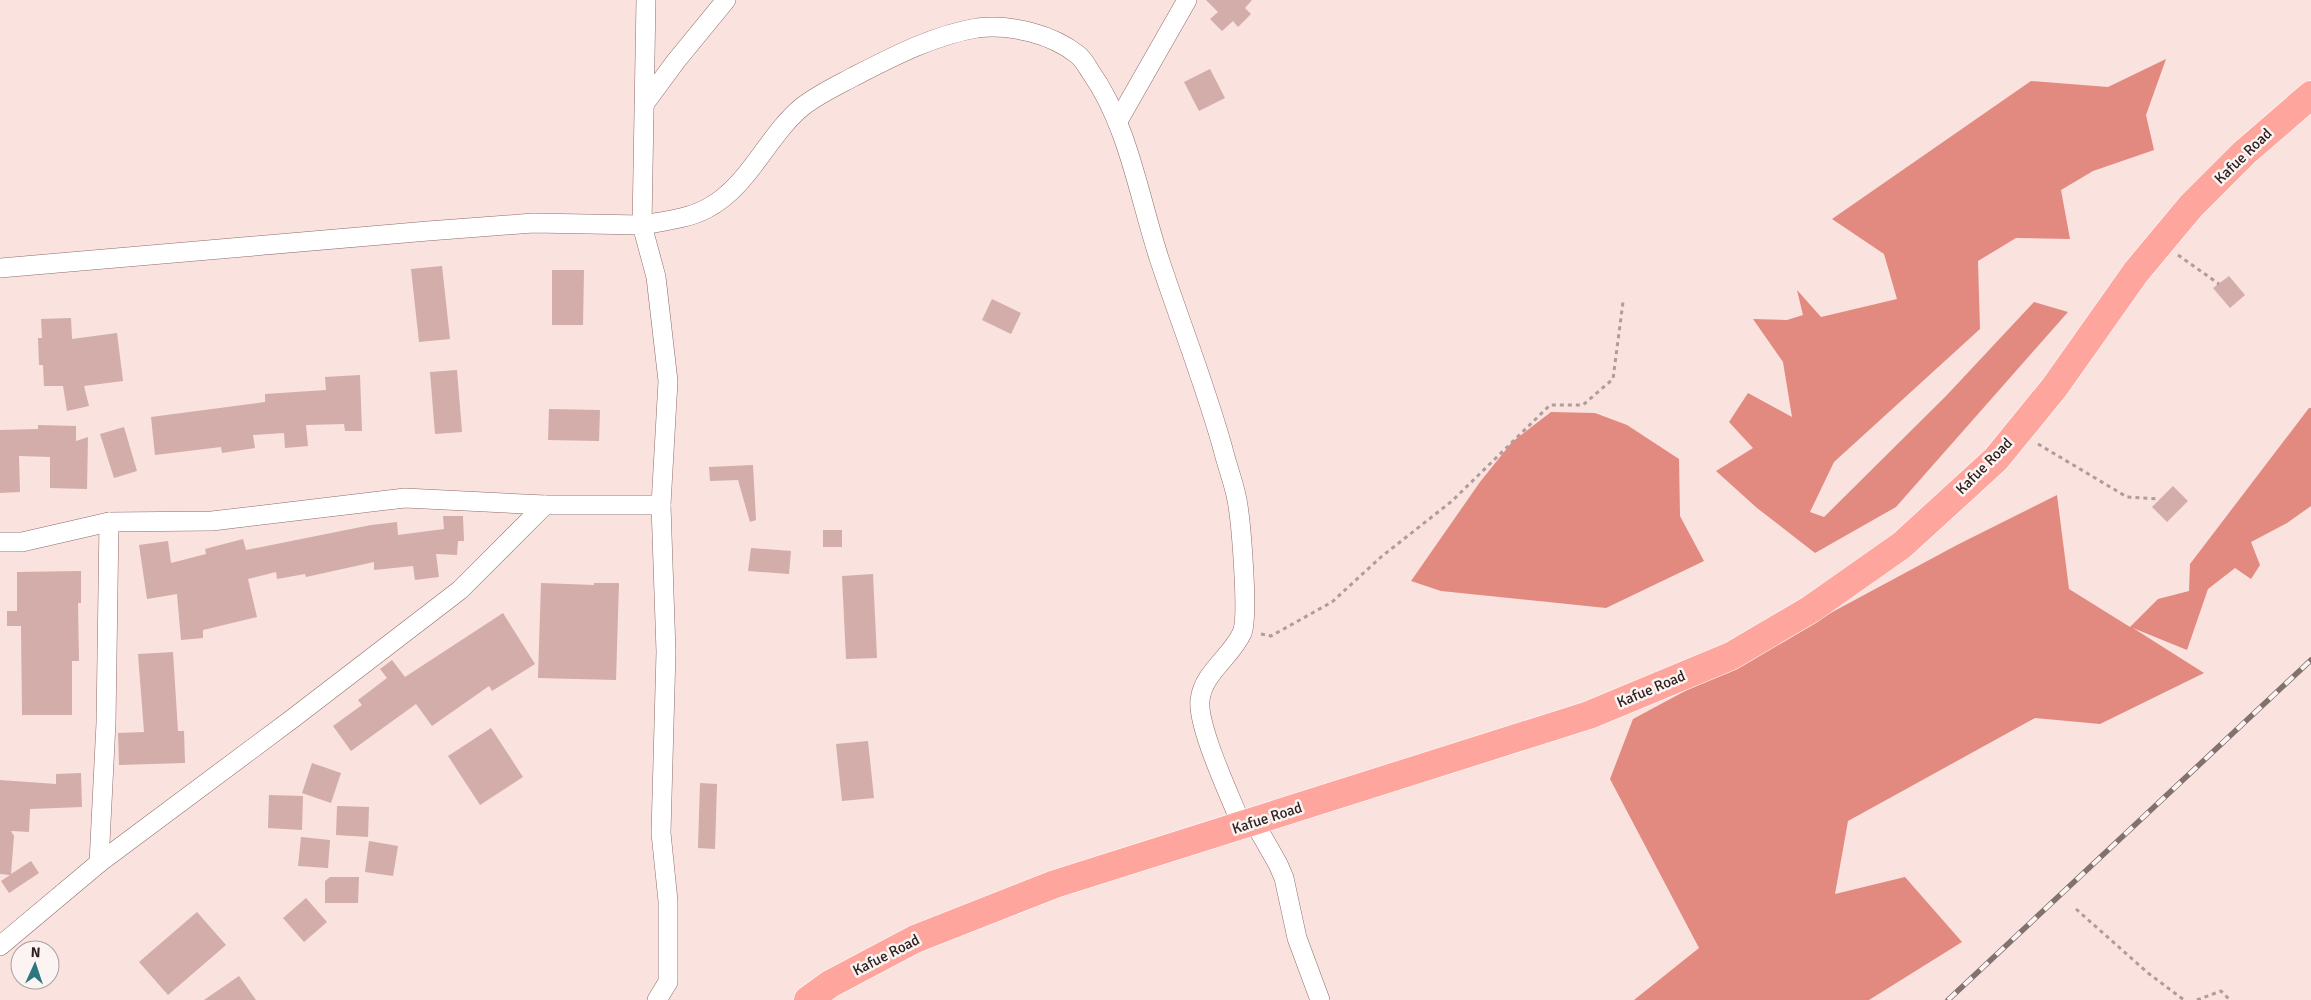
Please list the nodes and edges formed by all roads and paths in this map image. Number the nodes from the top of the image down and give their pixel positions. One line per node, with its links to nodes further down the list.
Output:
1 (646, 0): 5 (street)
2 (726, 0): 5 (street)
3 (1187, 0): 6 (street)
4 (2311, 96): 8 (highway, Kafue Road)
5 (645, 103): 7 (street)
6 (1118, 121): 7 (street); 18 (street)
7 (642, 225): 9 (street); 15 (street)
8 (2161, 243): 10 (path); 12 (highway, Kafue Road)
9 (0, 268)
10 (2219, 284)
11 (1623, 302): 18 (path)
12 (2018, 432): 13 (path); 19 (highway, Kafue Road)
13 (2159, 499)
14 (546, 505): 15 (street); 16 (street); 20 (street)
15 (661, 505): 23 (street)
16 (109, 522): 17 (street); 20 (street)
17 (0, 542)
18 (1243, 631): 19 (street)
19 (1248, 824): 25 (highway, Kafue Road); 26 (street)
20 (99, 863): 22 (street)
21 (2076, 910): 27 (path)
22 (0, 946)
23 (670, 991): 24 (street)
24 (657, 1000)
25 (808, 1000)
26 (1320, 1000)
27 (2184, 1000)
28 (2197, 1000): 29 (path)
29 (2230, 1000)

